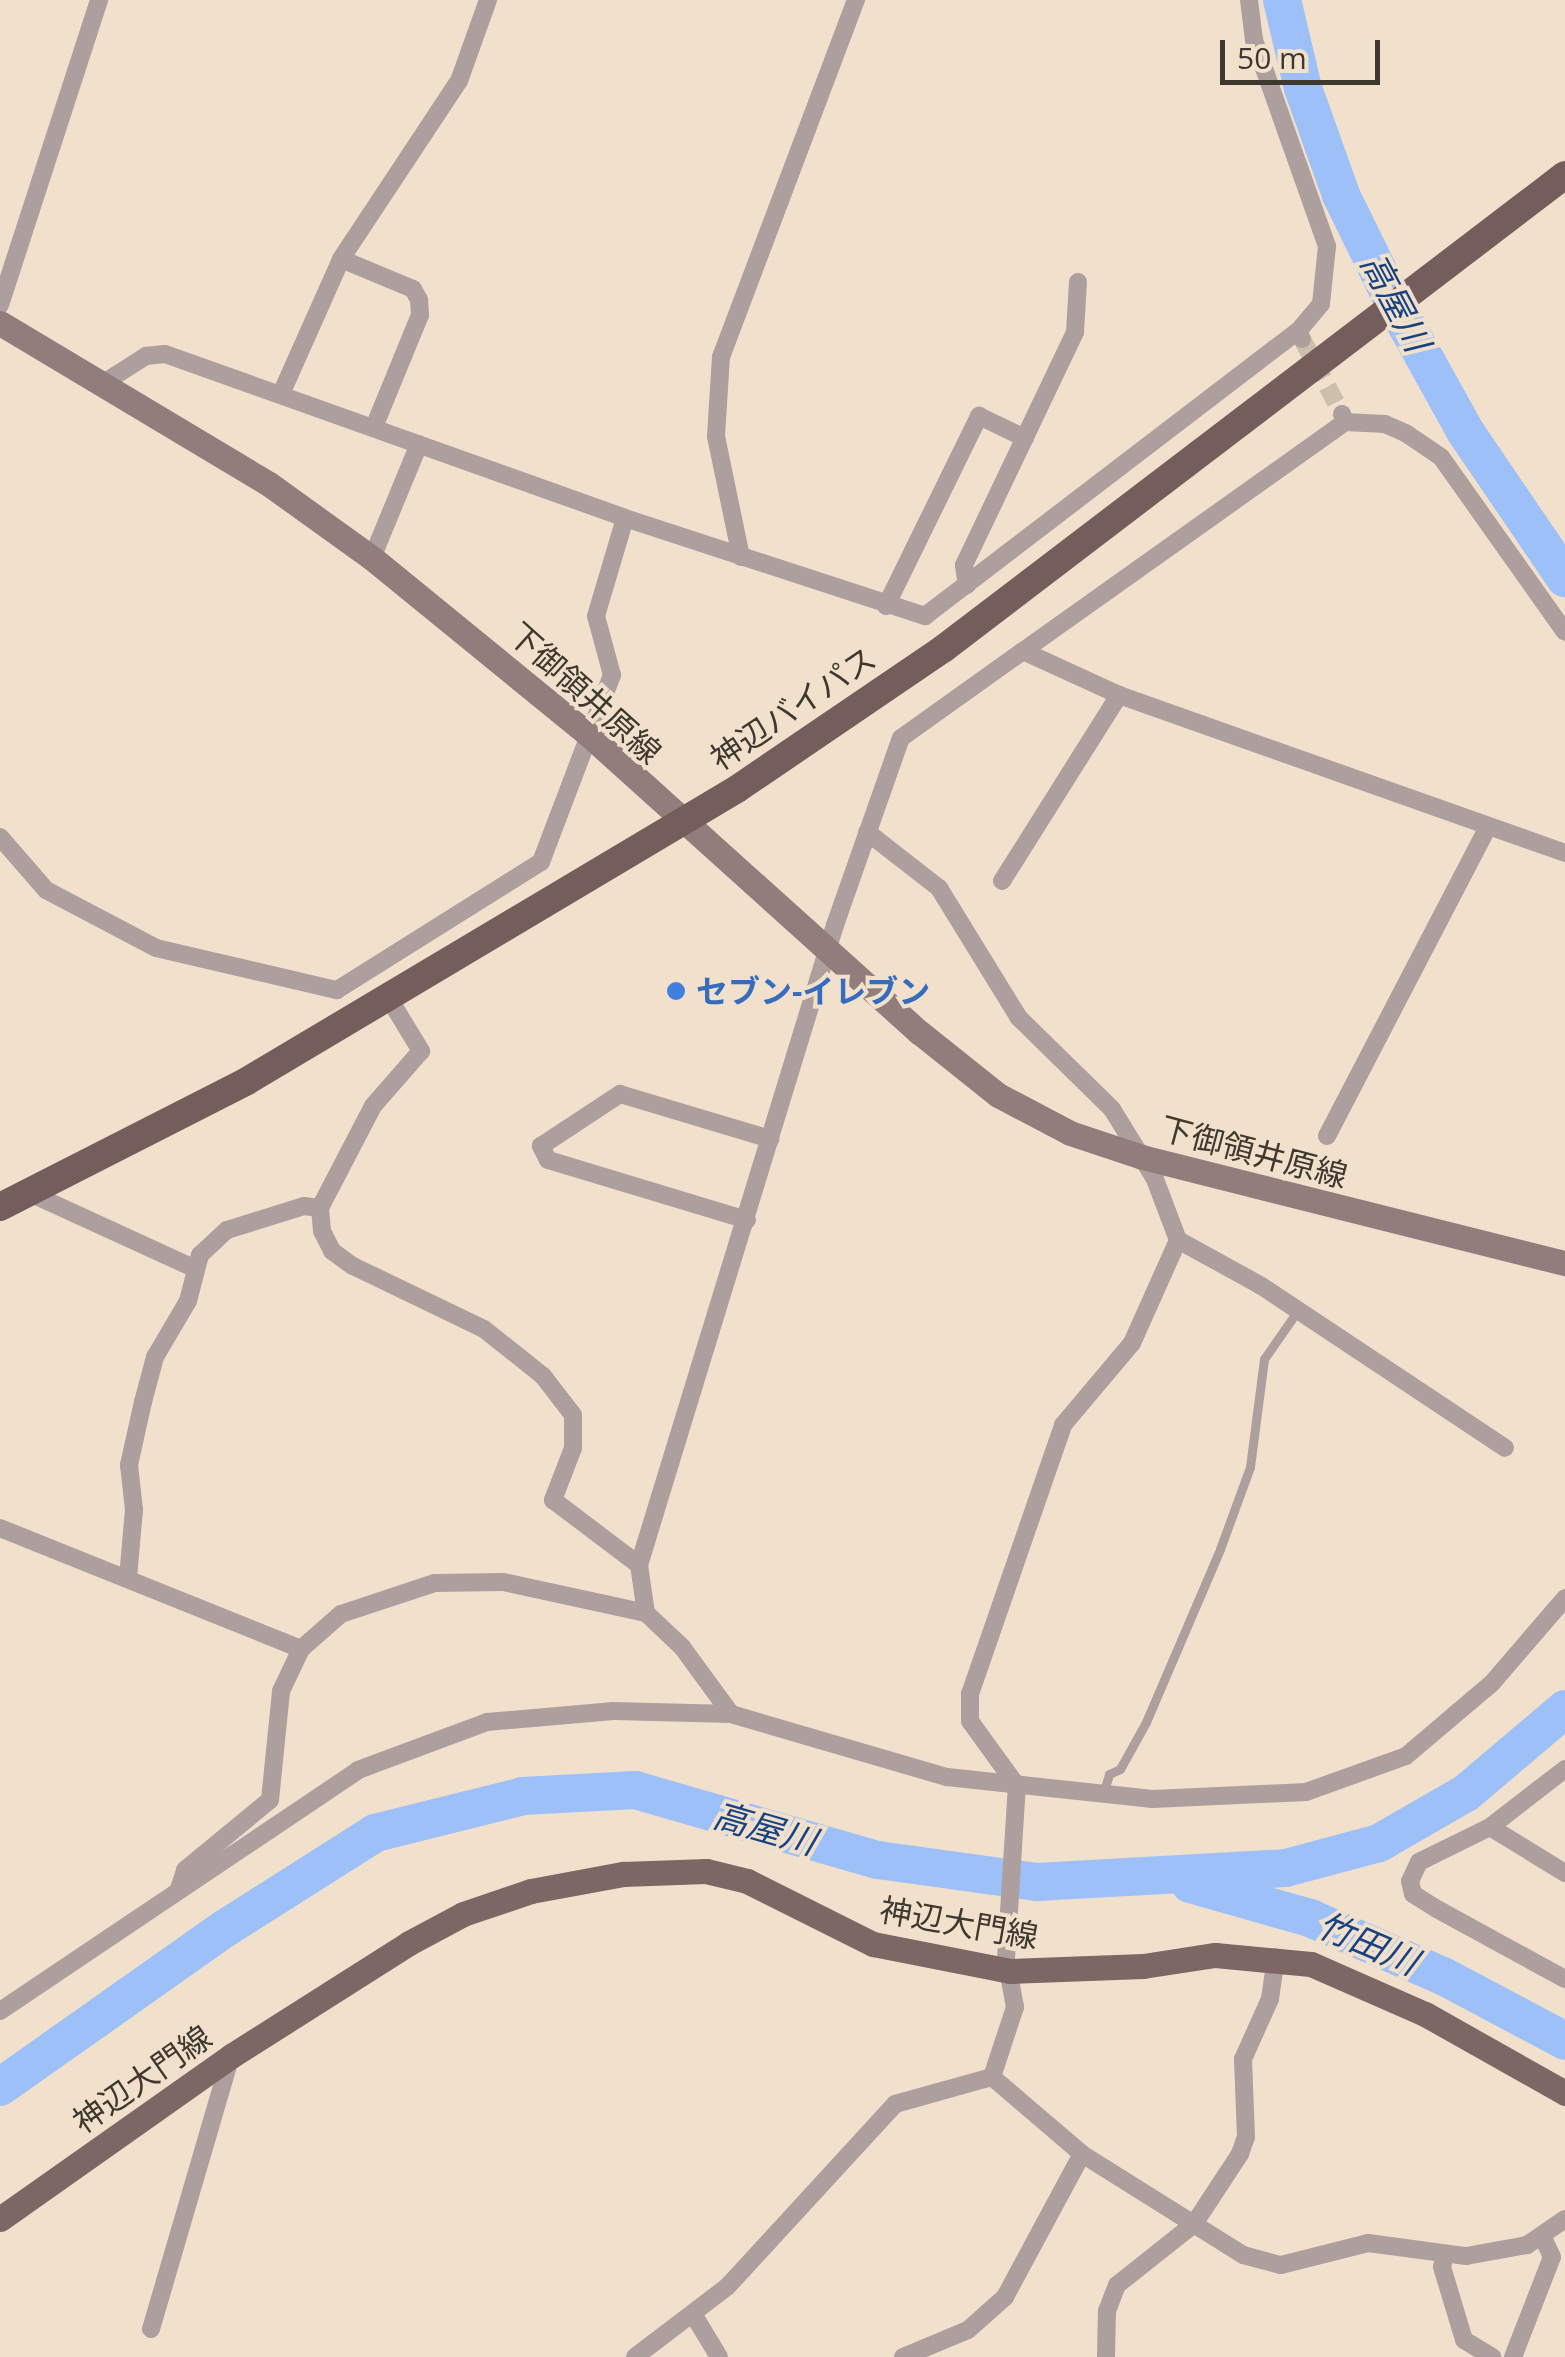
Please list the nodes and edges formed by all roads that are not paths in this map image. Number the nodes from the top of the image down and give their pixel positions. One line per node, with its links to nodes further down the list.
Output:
1 (99, 0): 8 (street)
2 (488, 0): 6 (street)
3 (856, 0): 16 (street)
4 (1248, 0): 18 (street)
5 (1565, 175): 24 (highway, 神辺バイパス)
6 (342, 259): 11 (street); 12 (street)
7 (1078, 282): 13 (street)
8 (0, 305)
9 (0, 324): 10 (main road, 下御領井原線)
10 (106, 382): 11 (street); 17 (main road, 下御領井原線)
11 (282, 394): 12 (street)
12 (374, 427): 14 (street)
13 (1025, 438): 18 (street); 19 (street)
14 (420, 444): 15 (street); 17 (street)
15 (625, 518): 16 (street); 23 (street)
16 (741, 557): 19 (street)
17 (372, 558): 23 (main road, 下御領井原線)
18 (967, 585): 19 (street)
19 (886, 606)
20 (1565, 632): 21 (street)
21 (1023, 650): 22 (street); 26 (street)
22 (1120, 695): 25 (street); 29 (street)
23 (590, 736): 24 (main road, 下御領井原線); 30 (street)
24 (684, 823): 31 (main road, 下御領井原線); 32 (highway, 神辺バイパス)
25 (1488, 826): 28 (street); 34 (street)
26 (867, 832): 31 (street); 36 (street)
27 (0, 837): 30 (street)
28 (1565, 853)
29 (1002, 880)
30 (441, 929): 32 (street)
31 (828, 949): 35 (street); 36 (main road, 下御領井原線)
32 (460, 957): 33 (highway, 神辺バイパス)
33 (390, 1000): 37 (highway, 神辺バイパス); 39 (street)
34 (1326, 1136)
35 (770, 1140): 40 (street); 40 (street)
36 (1142, 1156): 41 (street); 42 (main road, 下御領井原線)
37 (32, 1194): 38 (highway, 神辺バイパス); 43 (street)
38 (0, 1207)
39 (320, 1208): 43 (street); 47 (street)
40 (748, 1220): 47 (street)
41 (1178, 1240): 44 (street); 54 (street)
42 (1565, 1263)
43 (194, 1268): 48 (street)
44 (1298, 1310): 45 (street); 55 (lane)
45 (1505, 1448)
46 (0, 1528): 48 (street)
47 (639, 1564): 50 (street)
48 (128, 1578): 51 (street)
49 (1565, 1598): 55 (street)
50 (646, 1613): 51 (street); 52 (street)
51 (301, 1650): 58 (street)
52 (731, 1714): 54 (street); 58 (street)
53 (1565, 1769): 56 (street)
54 (1017, 1789): 55 (street); 60 (street)
55 (1103, 1796)
56 (1490, 1826): 57 (street); 61 (street)
57 (1565, 1873)
58 (179, 1889): 62 (street)
59 (1276, 1958): 60 (main road, 神辺大門線); 65 (main road, 神辺大門線); 70 (street)
60 (1008, 1965): 63 (main road, 神辺大門線); 64 (street)
61 (1565, 1979)
62 (0, 2011)
63 (231, 2056): 67 (main road, 神辺大門線); 74 (street)
64 (992, 2077): 66 (street); 73 (street)
65 (1565, 2093)
66 (1082, 2154): 70 (street); 77 (street)
67 (11, 2205): 68 (main road, 神辺大門線)
68 (0, 2219)
69 (1565, 2219): 71 (street)
70 (1194, 2224): 72 (street); 78 (street)
71 (1543, 2238): 72 (street); 80 (street)
72 (1445, 2254): 79 (street)
73 (693, 2314): 75 (street); 76 (street)
74 (151, 2330)
75 (635, 2357)
76 (719, 2357)
77 (903, 2357)
78 (1106, 2357)
79 (1492, 2357)
80 (1513, 2357)

